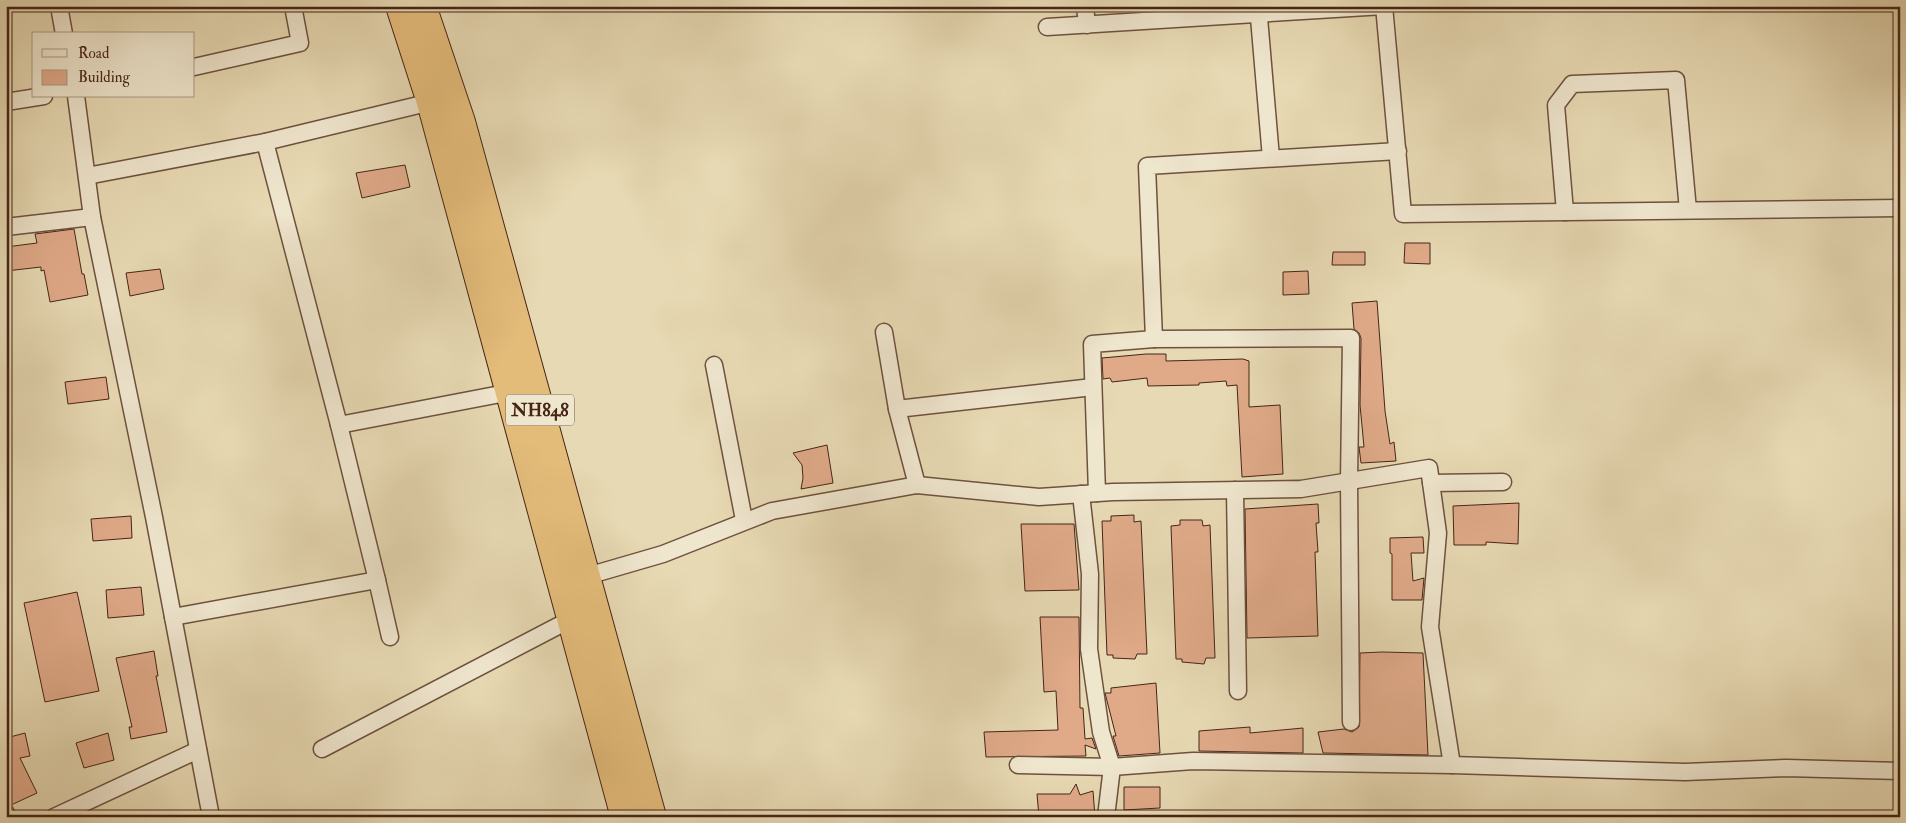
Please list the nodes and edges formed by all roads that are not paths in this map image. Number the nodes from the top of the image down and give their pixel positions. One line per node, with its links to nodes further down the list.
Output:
1 (59, 6): 12 (street)
2 (293, 6): 13 (street)
3 (1085, 6): 10 (street)
4 (1384, 6): 5 (street); 19 (street)
5 (1293, 9): 6 (street)
6 (1258, 10): 7 (street); 20 (street)
7 (1215, 12): 8 (street)
8 (1171, 13): 10 (street)
9 (413, 14): 17 (highway, NH848); 42 (highway, NH848)
10 (1087, 25): 11 (street)
11 (1047, 27)
12 (64, 32)
13 (195, 67)
14 (32, 98): 16 (street)
15 (76, 98): 21 (street)
16 (6, 102)
17 (431, 102): 18 (street); 31 (highway, NH848)
18 (265, 142): 21 (street); 33 (street)
19 (1398, 150): 20 (street); 24 (street)
20 (1271, 158): 28 (street)
21 (88, 176): 25 (street)
22 (1900, 208): 23 (street)
23 (1688, 210): 24 (street); 24 (street)
24 (1565, 212)
25 (92, 217): 26 (street); 44 (street)
26 (6, 227)
27 (884, 332): 32 (street)
28 (1154, 339): 30 (street); 34 (street)
29 (714, 365): 40 (street)
30 (1093, 387): 32 (street); 39 (street)
31 (511, 392): 33 (street); 42 (highway, NH848)
32 (897, 409): 37 (street)
33 (339, 426): 41 (street)
34 (1349, 482): 35 (street); 38 (street); 48 (street)
35 (1431, 482): 36 (street); 51 (street)
36 (1503, 482)
37 (917, 485): 39 (street); 40 (street)
38 (1235, 490): 39 (street); 46 (street)
39 (1089, 493): 53 (street)
40 (744, 520): 42 (street)
41 (377, 580): 44 (street); 45 (street)
42 (574, 580): 43 (highway, NH848)
43 (583, 614): 47 (highway, NH848); 49 (street)
44 (173, 617): 50 (street)
45 (390, 637)
46 (1238, 691)
47 (612, 720): 57 (highway, NH848); 58 (highway, NH848)
48 (1351, 722)
49 (322, 749)
50 (198, 750): 55 (street); 56 (street)
51 (1452, 764): 53 (street); 54 (street)
52 (1018, 765): 53 (street)
53 (1112, 768): 59 (street)
54 (1900, 771)
55 (54, 817)
56 (211, 817)
57 (625, 817)
58 (652, 817)
59 (1106, 817)

